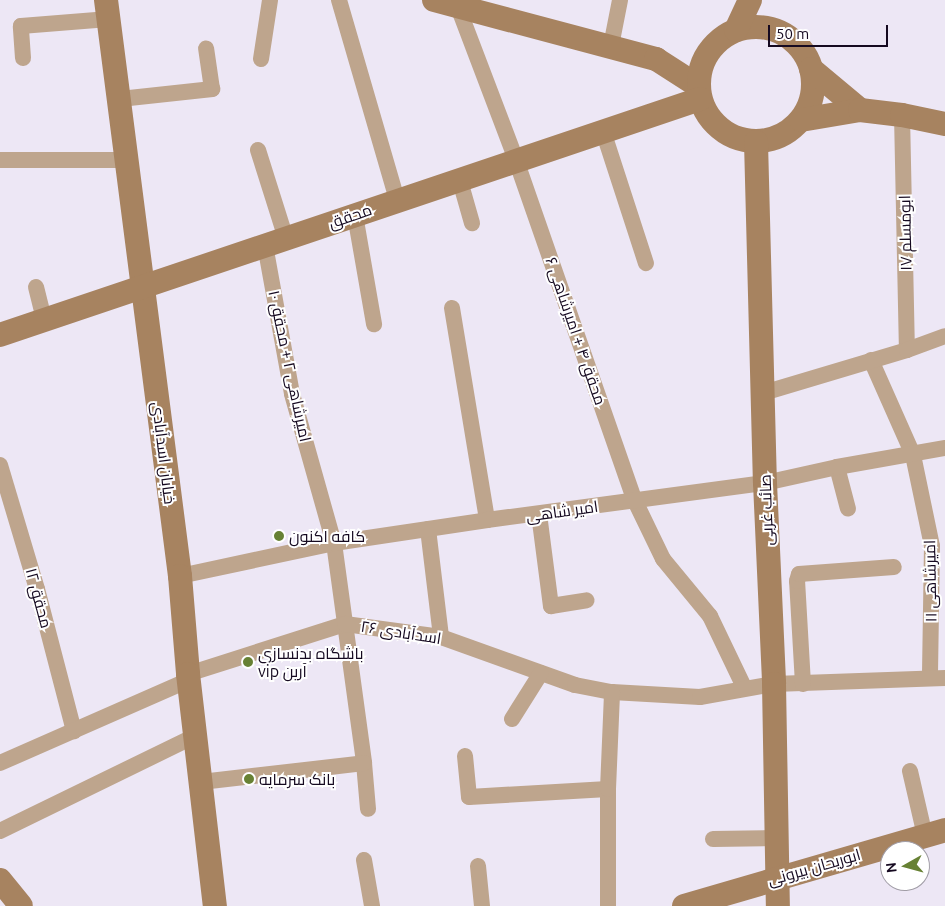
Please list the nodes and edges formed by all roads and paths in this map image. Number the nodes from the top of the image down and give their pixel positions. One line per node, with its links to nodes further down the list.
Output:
1 (270, 0): 15 (street)
2 (339, 0): 31 (street)
3 (434, 0): 7 (main road)
4 (620, 0): 11 (street)
5 (750, 0): 10 (main road)
6 (760, 0): 9 (main road)
7 (459, 3): 11 (main road); 29 (street, محقق ۴ + امیرشاهی ۶)
8 (107, 9): 14 (street); 19 (main road, خیابان اسدآبادی)
9 (774, 29): 10 (main road); 17 (main road)
10 (736, 30): 13 (main road)
11 (611, 46): 16 (main road)
12 (206, 48): 19 (street)
13 (706, 55): 16 (main road); 18 (main road)
14 (23, 58)
15 (262, 59)
16 (656, 59): 18 (main road)
17 (811, 69): 20 (main road); 22 (main road)
18 (699, 92): 24 (main road, محقق); 25 (main road)
19 (120, 99): 28 (main road, خیابان اسدآبادی)
20 (860, 110): 21 (main road); 22 (main road)
21 (902, 115): 23 (main road); 43 (street, ابومسلم ۱۷)
22 (801, 120): 25 (main road)
23 (945, 124)
24 (603, 131): 29 (main road, محقق); 35 (street)
25 (756, 142): 45 (main road, صائب غربی)
26 (258, 150): 34 (street, امیرشاهی ۲ + محقق ۱۰)
27 (0, 160): 28 (street)
28 (128, 160): 37 (main road, خیابان اسدآبادی)
29 (516, 160): 30 (main road, محقق); 51 (street, محقق ۴ + امیرشاهی ۶)
30 (460, 181): 31 (main road, محقق); 33 (street)
31 (397, 200): 32 (main road, محقق)
32 (355, 215): 34 (main road, محقق); 40 (street)
33 (472, 223)
34 (276, 242): 37 (main road, محقق); 56 (street, امیرشاهی ۲ + محقق ۱۰)
35 (646, 263)
36 (36, 287): 39 (street)
37 (143, 287): 39 (main road, محقق); 58 (main road, خیابان اسدآبادی)
38 (452, 308): 54 (street)
39 (44, 320): 41 (main road, محقق)
40 (374, 324)
41 (0, 335)
42 (945, 336): 43 (street)
43 (907, 350): 44 (street)
44 (871, 360): 45 (street); 47 (street, امیرشاهی ۱۱)
45 (763, 393): 50 (main road, صائب غربی)
46 (945, 448): 47 (street, امیر شاهی)
47 (913, 455): 49 (street, امیر شاهی); 64 (street, امیرشاهی ۱۱)
48 (0, 465): 70 (street, محقق ۱۲)
49 (837, 467): 50 (street, امیر شاهی); 52 (street)
50 (765, 483): 51 (street, امیر شاهی); 65 (main road, صائب غربی)
51 (635, 501): 53 (street, امیر شاهی); 67 (street, محقق ۴ + امیرشاهی ۶)
52 (848, 509)
53 (539, 514): 54 (street, امیر شاهی); 59 (street)
54 (487, 520): 55 (street, امیر شاهی)
55 (428, 529): 56 (street, امیر شاهی); 61 (street)
56 (334, 543): 58 (street, امیر شاهی); 60 (street, امیرشاهی ۲ + محقق ۱۰)
57 (894, 567): 66 (street)
58 (180, 576): 63 (main road, خیابان اسدآبادی)
59 (587, 600)
60 (345, 624): 61 (street, اسدآبادی ۲۶); 63 (street, اسدآبادی ۲۶); 74 (street, امیرشاهی ۲ + محقق ۱۰)
61 (441, 637): 62 (street, اسدآبادی ۲۶)
62 (541, 672): 68 (street, اسدآبادی ۲۶); 69 (street)
63 (189, 677): 70 (street, اسدآبادی ۲۶); 71 (main road, خیابان اسدآبادی)
64 (938, 678): 66 (street, اسدآبادی ۲۶)
65 (774, 684): 66 (street, اسدآبادی ۲۶); 67 (street, اسدآبادی ۲۶); 81 (main road, صائب غربی)
66 (803, 684)
67 (744, 687): 68 (street, اسدآبادی ۲۶)
68 (612, 692): 77 (street)
69 (512, 719)
70 (74, 731): 73 (street, اسدآبادی ۲۶)
71 (195, 736): 76 (main road, خیابان اسدآبادی); 79 (street)
72 (466, 756): 77 (street)
73 (0, 763)
74 (364, 763): 76 (street); 78 (street, امیرشاهی ۲ + محقق ۱۰)
75 (910, 771): 80 (street)
76 (201, 782): 88 (main road, خیابان اسدآبادی)
77 (608, 789): 91 (street)
78 (368, 809)
79 (0, 831)
80 (935, 833): 85 (main road, ابوریحان بیرونی)
81 (776, 838): 82 (street); 85 (main road, صائب غربی)
82 (713, 839)
83 (364, 860): 89 (street)
84 (478, 866): 90 (street)
85 (777, 877): 92 (main road, ابوریحان بیرونی); 93 (main road, صائب غربی)
86 (0, 880): 87 (main road)
87 (21, 906)
88 (215, 906)
89 (372, 906)
90 (482, 906)
91 (608, 906)
92 (684, 906)
93 (778, 906)

